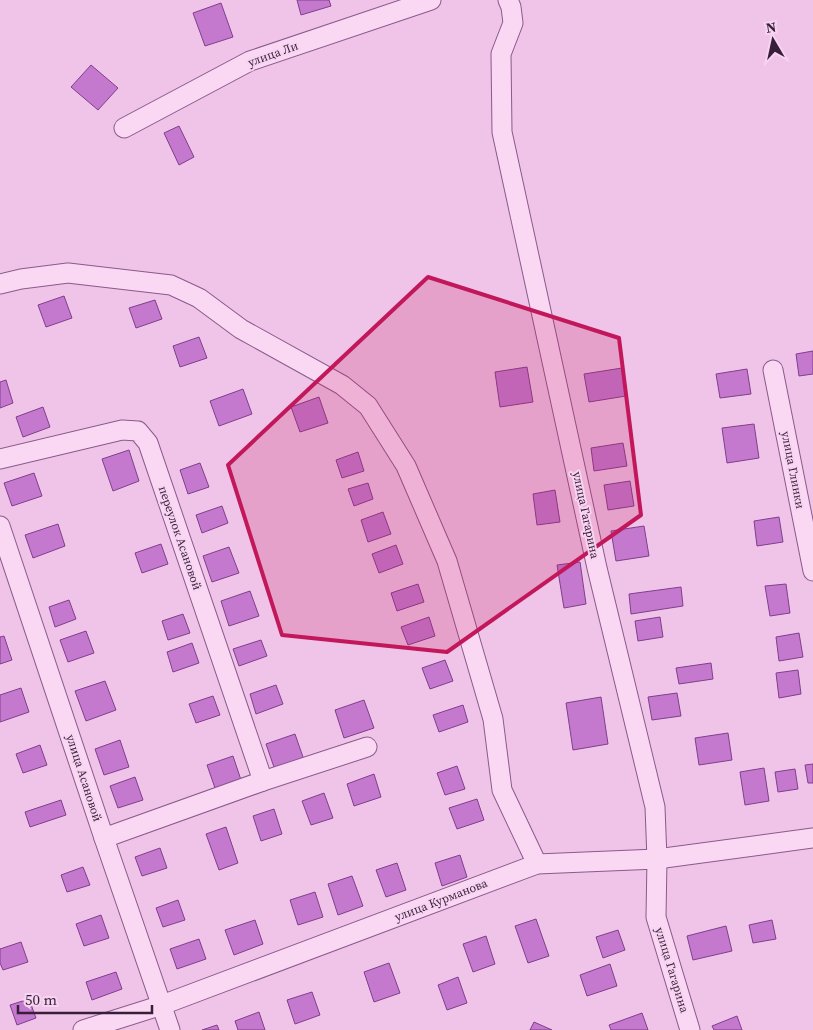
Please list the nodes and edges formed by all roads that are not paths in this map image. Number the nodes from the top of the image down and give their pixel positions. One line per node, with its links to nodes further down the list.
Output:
1 (431, 0): 3 (street, улица Ли)
2 (508, 0): 13 (street, улица Гагарина)
3 (124, 128)
4 (0, 284): 14 (street)
5 (773, 370): 8 (street, улица Глинки)
6 (0, 459): 10 (street, переулок Асановой)
7 (0, 526): 11 (street, улица Асановой)
8 (813, 571)
9 (367, 747): 10 (street)
10 (263, 781): 11 (street)
11 (104, 838): 15 (street, улица Асановой)
12 (813, 838): 13 (street, улица Курманова)
13 (657, 859): 14 (street, улица Курманова); 18 (street, улица Гагарина)
14 (537, 864): 15 (street, улица Курманова)
15 (162, 1005): 16 (street, улица Курманова); 17 (street, улица Асановой)
16 (83, 1030)
17 (170, 1030)
18 (690, 1030)

